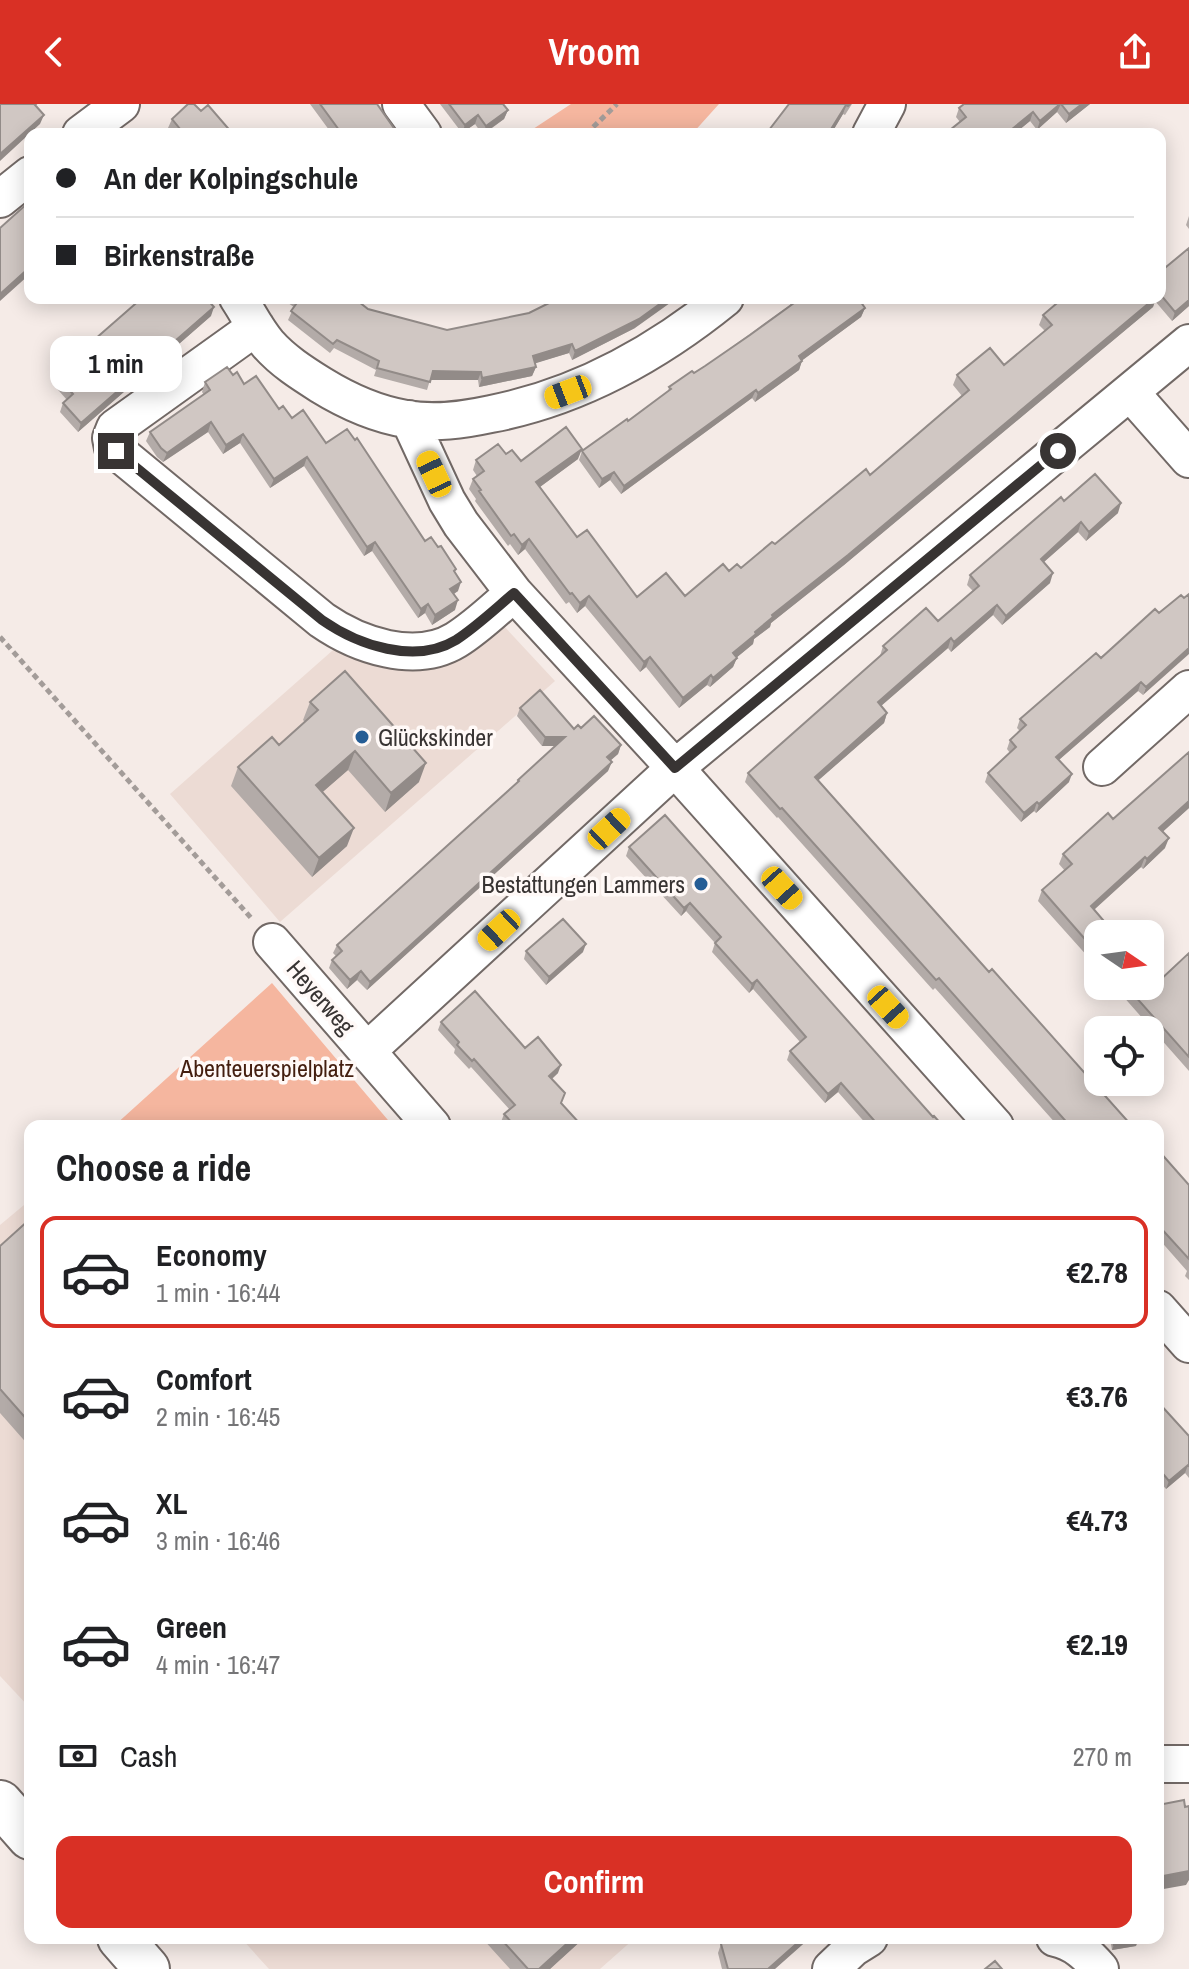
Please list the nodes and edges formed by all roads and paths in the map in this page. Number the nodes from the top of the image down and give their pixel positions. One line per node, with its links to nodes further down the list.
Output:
1 (401, 104): 4 (street)
2 (617, 104): 5 (path)
3 (887, 104): 6 (street)
4 (419, 128)
5 (592, 128)
6 (874, 128)
7 (24, 180): 8 (street)
8 (0, 199)
9 (717, 304): 13 (street)
10 (247, 313): 13 (street); 15 (street)
11 (1189, 343): 12 (street)
12 (1130, 392): 14 (street); 19 (street)
13 (409, 419): 15 (street)
14 (1189, 459)
15 (514, 593): 19 (street)
16 (0, 637): 20 (path)
17 (1189, 689): 18 (street)
18 (1102, 767)
19 (675, 768): 21 (street); 23 (street)
20 (272, 942): 21 (street, Heyerweg)
21 (367, 1051): 22 (street, Heyerweg)
22 (427, 1120)
23 (990, 1120)
24 (1164, 1316): 25 (street)
25 (1189, 1344)
26 (1164, 1764): 27 (street)
27 (1189, 1764)
28 (0, 1803): 29 (main road)
29 (24, 1830)
30 (125, 1944): 33 (main road)
31 (859, 1944): 34 (street)
32 (1071, 1944): 35 (street)
33 (147, 1969)
34 (831, 1969)
35 (1100, 1969)

